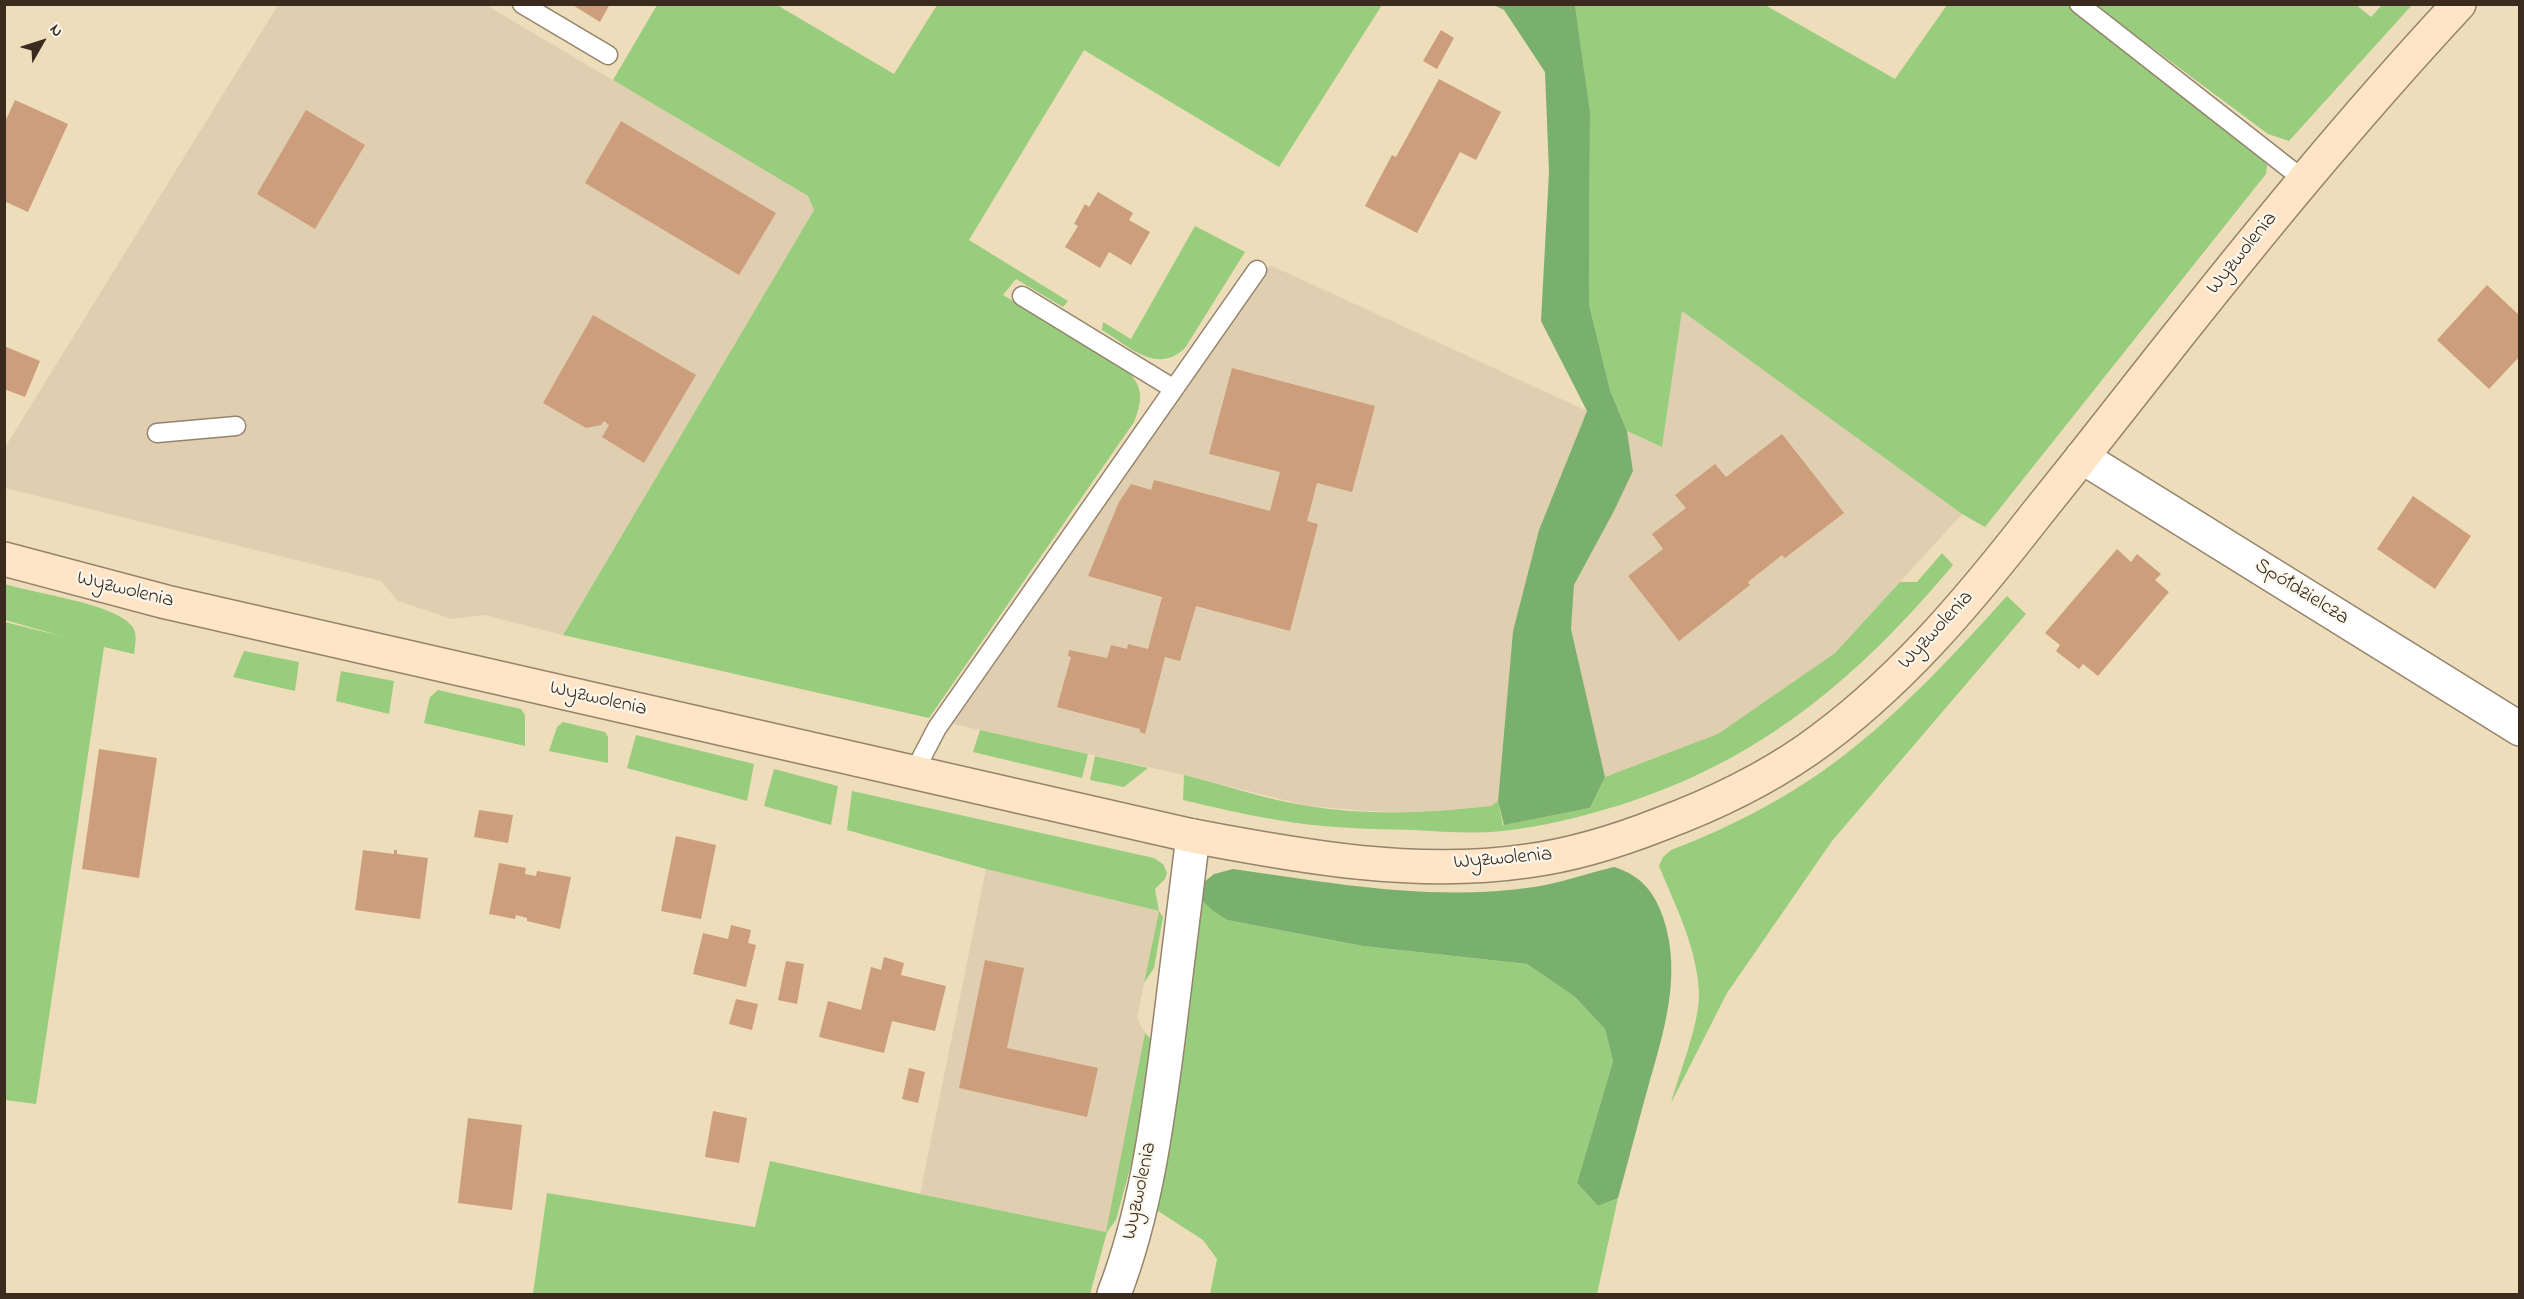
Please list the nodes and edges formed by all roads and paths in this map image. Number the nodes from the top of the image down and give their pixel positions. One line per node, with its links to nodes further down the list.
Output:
1 (522, 4): 4 (lane)
2 (2079, 4): 5 (lane)
3 (2458, 4): 5 (street, Wyzwolenia)
4 (608, 56)
5 (2304, 180): 11 (street, Wyzwolenia)
6 (1257, 270): 8 (lane)
7 (1022, 296): 8 (lane)
8 (1174, 389): 14 (lane)
9 (236, 426): 10 (lane)
10 (157, 434)
11 (2082, 457): 13 (street, Spółdzielcza); 15 (street, Wyzwolenia)
12 (4, 559): 14 (street, Wyzwolenia)
13 (2520, 729)
14 (914, 772): 15 (street, Wyzwolenia)
15 (1193, 836): 16 (street, Wyzwolenia)
16 (1114, 1294)

